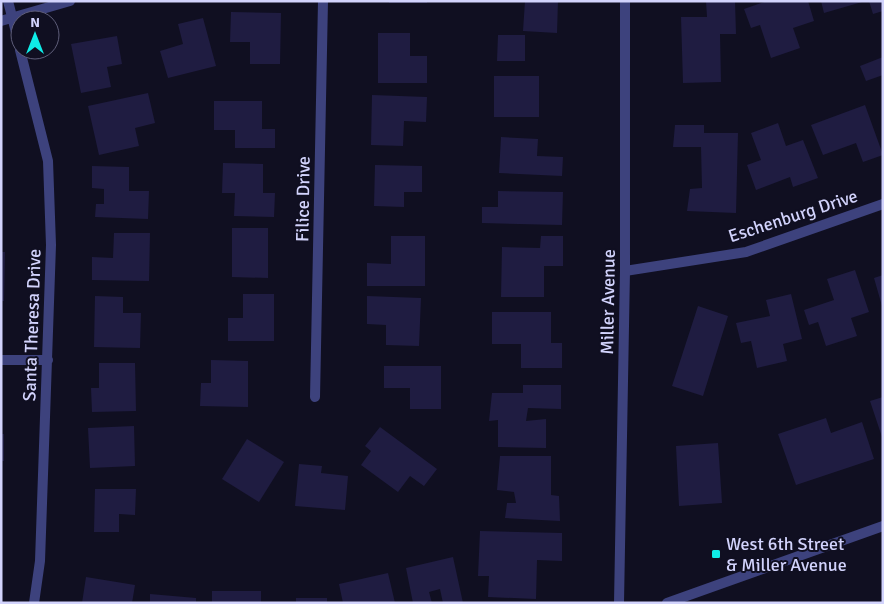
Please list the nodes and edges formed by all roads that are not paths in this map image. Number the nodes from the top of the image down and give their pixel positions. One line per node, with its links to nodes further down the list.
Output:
1 (70, 1): 4 (street)
2 (323, 1): 10 (street, Filice Drive)
3 (625, 1): 7 (street, Miller Avenue)
4 (39, 10)
5 (23, 60): 9 (street, Santa Theresa Drive)
6 (883, 204): 7 (street, Eschenburg Drive)
7 (625, 271): 13 (street, Miller Avenue)
8 (1, 360): 9 (street)
9 (48, 360): 12 (street, Santa Theresa Drive)
10 (315, 397)
11 (883, 526): 14 (street)
12 (34, 603)
13 (619, 603)
14 (667, 603)

